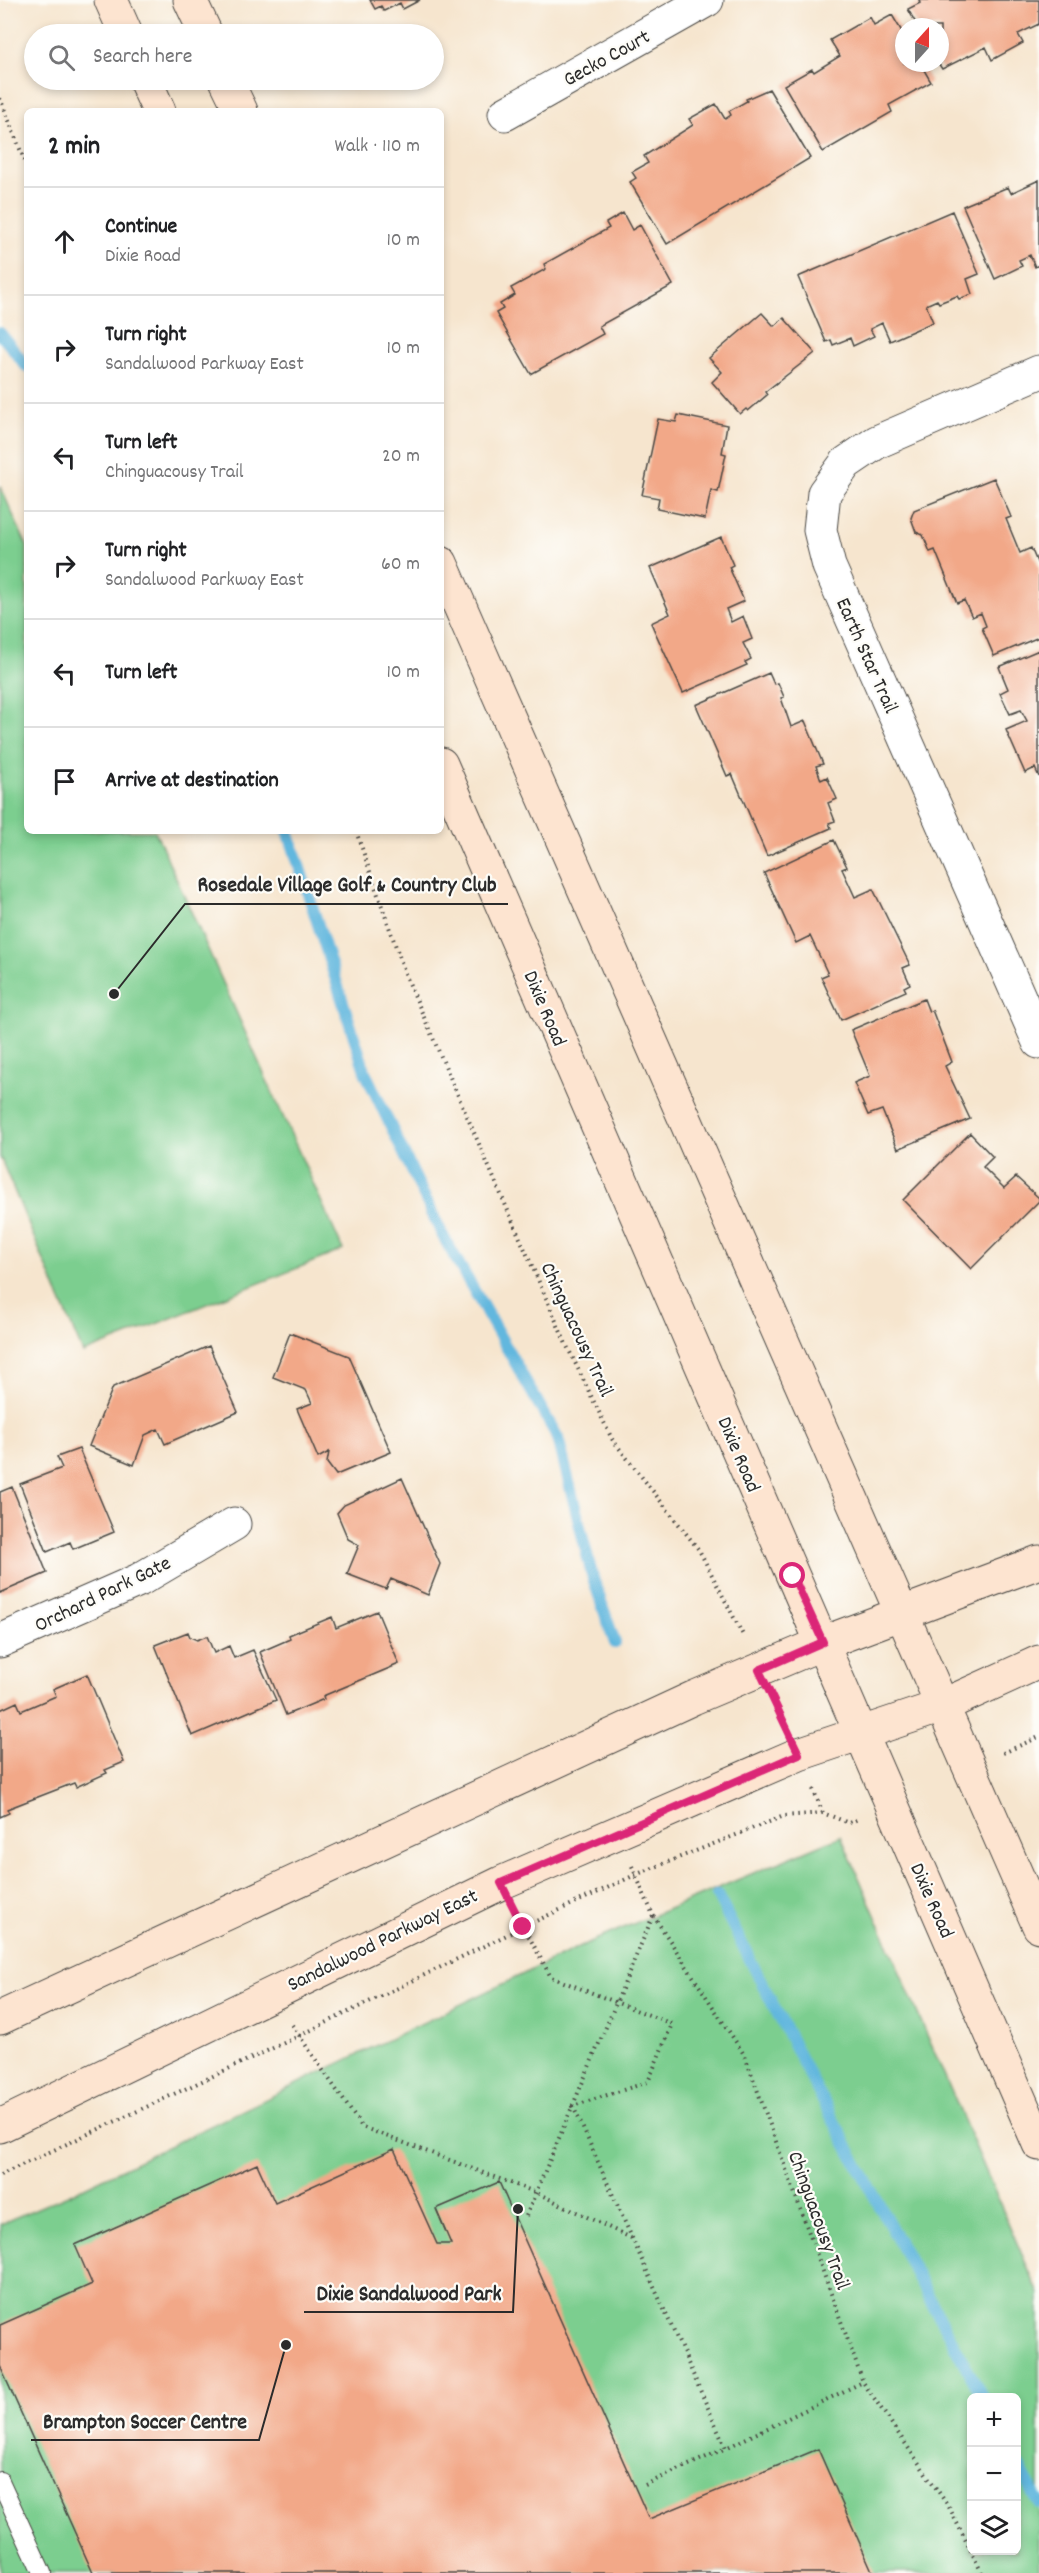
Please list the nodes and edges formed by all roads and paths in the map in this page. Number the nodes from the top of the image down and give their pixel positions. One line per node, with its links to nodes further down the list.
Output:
1 (111, 0): 4 (main road)
2 (190, 0): 5 (main road)
3 (707, 0): 11 (street, Gecko Court)
4 (122, 24)
5 (201, 24)
6 (150, 90): 9 (main road)
7 (231, 90): 10 (main road)
8 (0, 98): 12 (path)
9 (158, 108)
10 (240, 108)
11 (505, 114)
12 (24, 159)
13 (1039, 372): 17 (street, Earth Star Trail)
14 (444, 571): 20 (main road)
15 (444, 771): 22 (main road, Dixie Road)
16 (357, 834): 24 (path, Chinguacousy Trail)
17 (1039, 1042)
18 (234, 1524): 21 (street, Orchard Park Gate)
19 (1039, 1562): 20 (main road)
20 (901, 1615): 22 (main road); 25 (main road)
21 (0, 1641)
22 (823, 1642): 24 (main road); 26 (main road, Dixie Road)
23 (1039, 1662): 25 (main road, Sandalwood Parkway East)
24 (759, 1670): 27 (path, Chinguacousy Trail); 37 (main road)
25 (942, 1706): 26 (main road, Sandalwood Parkway East); 33 (main road)
26 (861, 1734): 27 (main road, Sandalwood Parkway East); 41 (main road, Dixie Road)
27 (799, 1754): 28 (path, Chinguacousy Trail); 31 (main road, Sandalwood Parkway East)
28 (823, 1813): 29 (path); 30 (path)
29 (849, 1823)
30 (635, 1875): 32 (path, Chinguacousy Trail); 34 (path)
31 (501, 1883): 34 (path); 35 (main road, Sandalwood Parkway East)
32 (653, 1915): 36 (path); 46 (path, Chinguacousy Trail)
33 (1039, 1926)
34 (523, 1927): 36 (path); 38 (path)
35 (273, 1992): 38 (path); 40 (main road, Sandalwood Parkway East)
36 (616, 2002): 39 (path); 39 (path)
37 (0, 2018)
38 (299, 2036): 42 (path); 43 (path)
39 (573, 2106): 43 (path); 45 (path)
40 (0, 2126)
41 (1039, 2144)
42 (0, 2175)
43 (537, 2193): 44 (path); 45 (path)
44 (526, 2216)
45 (632, 2238): 47 (path)
46 (863, 2382): 47 (path); 51 (path, Chinguacousy Trail)
47 (726, 2448): 49 (path)
48 (0, 2481): 50 (lane)
49 (645, 2486)
50 (42, 2573)
51 (982, 2573)

